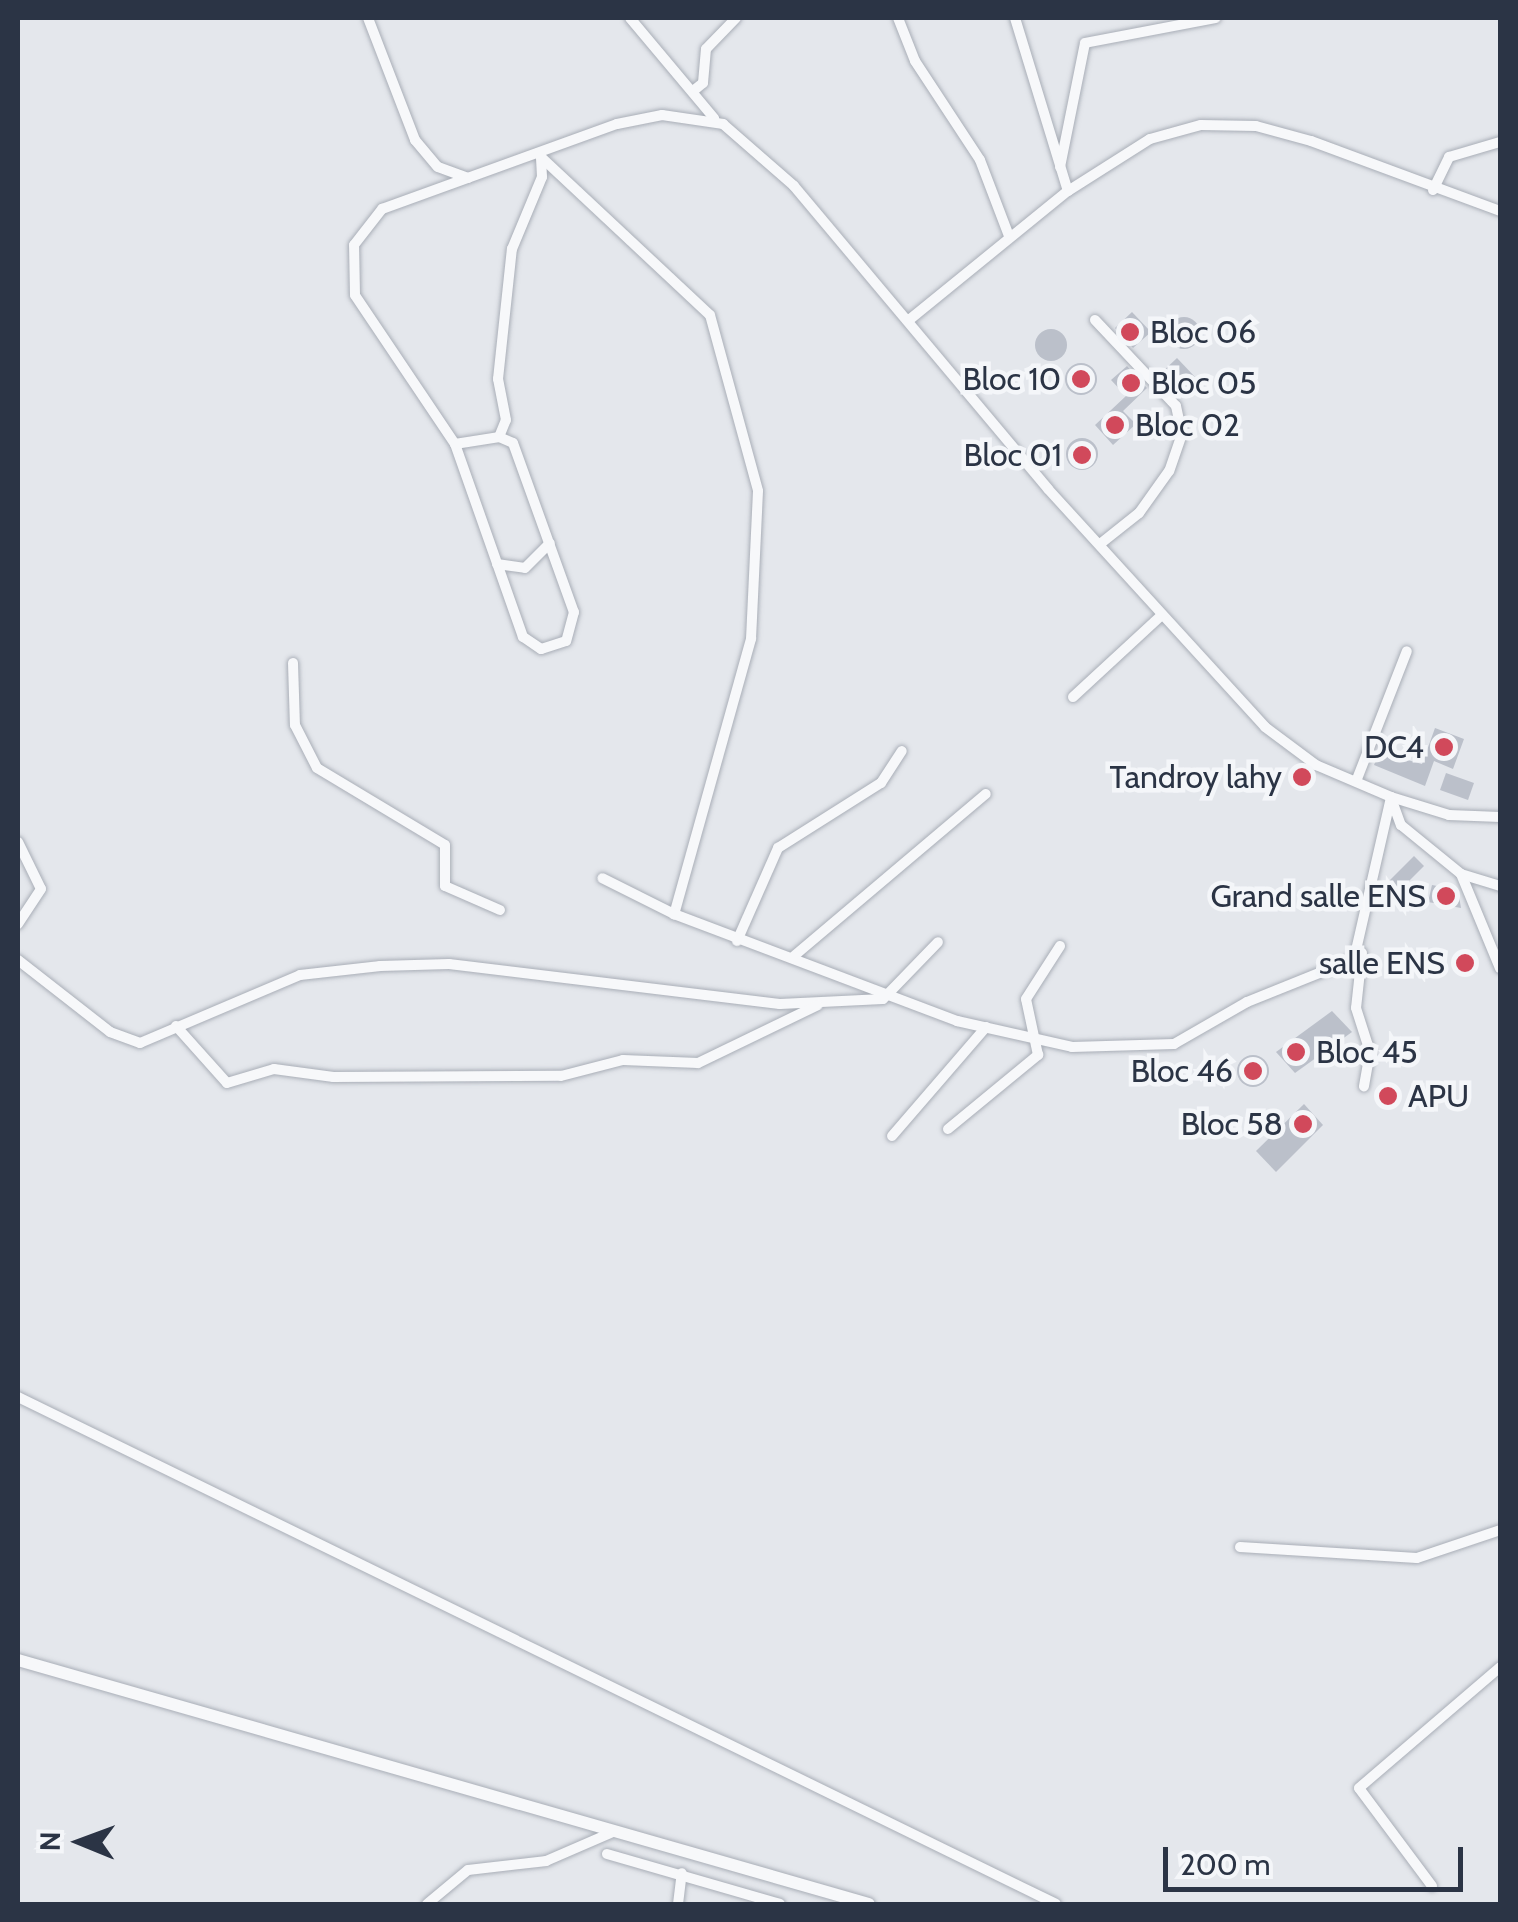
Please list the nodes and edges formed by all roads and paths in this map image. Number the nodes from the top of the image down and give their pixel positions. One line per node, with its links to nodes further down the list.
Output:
1 (368, 18): 12 (street)
2 (630, 18): 7 (street)
3 (736, 18): 7 (street)
4 (898, 18): 16 (street)
5 (1015, 18): 11 (street)
6 (1216, 18): 11 (street)
7 (694, 91): 8 (street)
8 (723, 124): 10 (street); 17 (street)
9 (1500, 142): 13 (street)
10 (541, 157): 12 (street); 19 (street); 38 (street)
11 (1060, 167): 14 (street)
12 (470, 179): 20 (street)
13 (1433, 190): 14 (street); 15 (street)
14 (1068, 192): 16 (street)
15 (1500, 211)
16 (1009, 236): 17 (street)
17 (909, 320): 22 (street)
18 (1095, 320): 22 (street)
19 (499, 437): 20 (street); 21 (street)
20 (455, 444): 23 (street)
21 (550, 543): 23 (street); 23 (street)
22 (1100, 544): 24 (street)
23 (497, 564)
24 (1162, 615): 27 (street); 29 (street)
25 (1407, 650): 29 (street)
26 (294, 663): 37 (street)
27 (1074, 697)
28 (902, 751): 40 (street)
29 (1357, 779): 31 (street)
30 (986, 794): 44 (street)
31 (1391, 797): 32 (street); 34 (street); 43 (street)
32 (1500, 817)
33 (18, 842): 39 (street)
34 (1461, 874): 36 (street); 46 (street)
35 (602, 878): 38 (street)
36 (1500, 886)
37 (500, 910)
38 (674, 914): 40 (street)
39 (18, 924)
40 (737, 941): 44 (street)
41 (938, 942): 47 (street)
42 (1060, 946): 51 (street)
43 (1362, 950): 51 (street); 52 (street)
44 (794, 956): 47 (street)
45 (18, 960): 49 (street)
46 (1500, 968)
47 (883, 998): 48 (street); 50 (street)
48 (824, 1003): 49 (street); 49 (street)
49 (176, 1026)
50 (986, 1027): 51 (street); 54 (street)
51 (1041, 1039): 53 (street)
52 (1364, 1086)
53 (948, 1129)
54 (892, 1136)
55 (18, 1397): 69 (street)
56 (1500, 1530): 57 (street)
57 (1240, 1546)
58 (18, 1660): 60 (street)
59 (1500, 1667): 63 (street)
60 (613, 1832): 64 (street); 65 (street)
61 (608, 1854): 62 (street)
62 (682, 1873): 66 (street); 67 (street)
63 (1432, 1886)
64 (836, 1900): 68 (street)
65 (428, 1904)
66 (678, 1904)
67 (780, 1904)
68 (869, 1904)
69 (1056, 1904)

